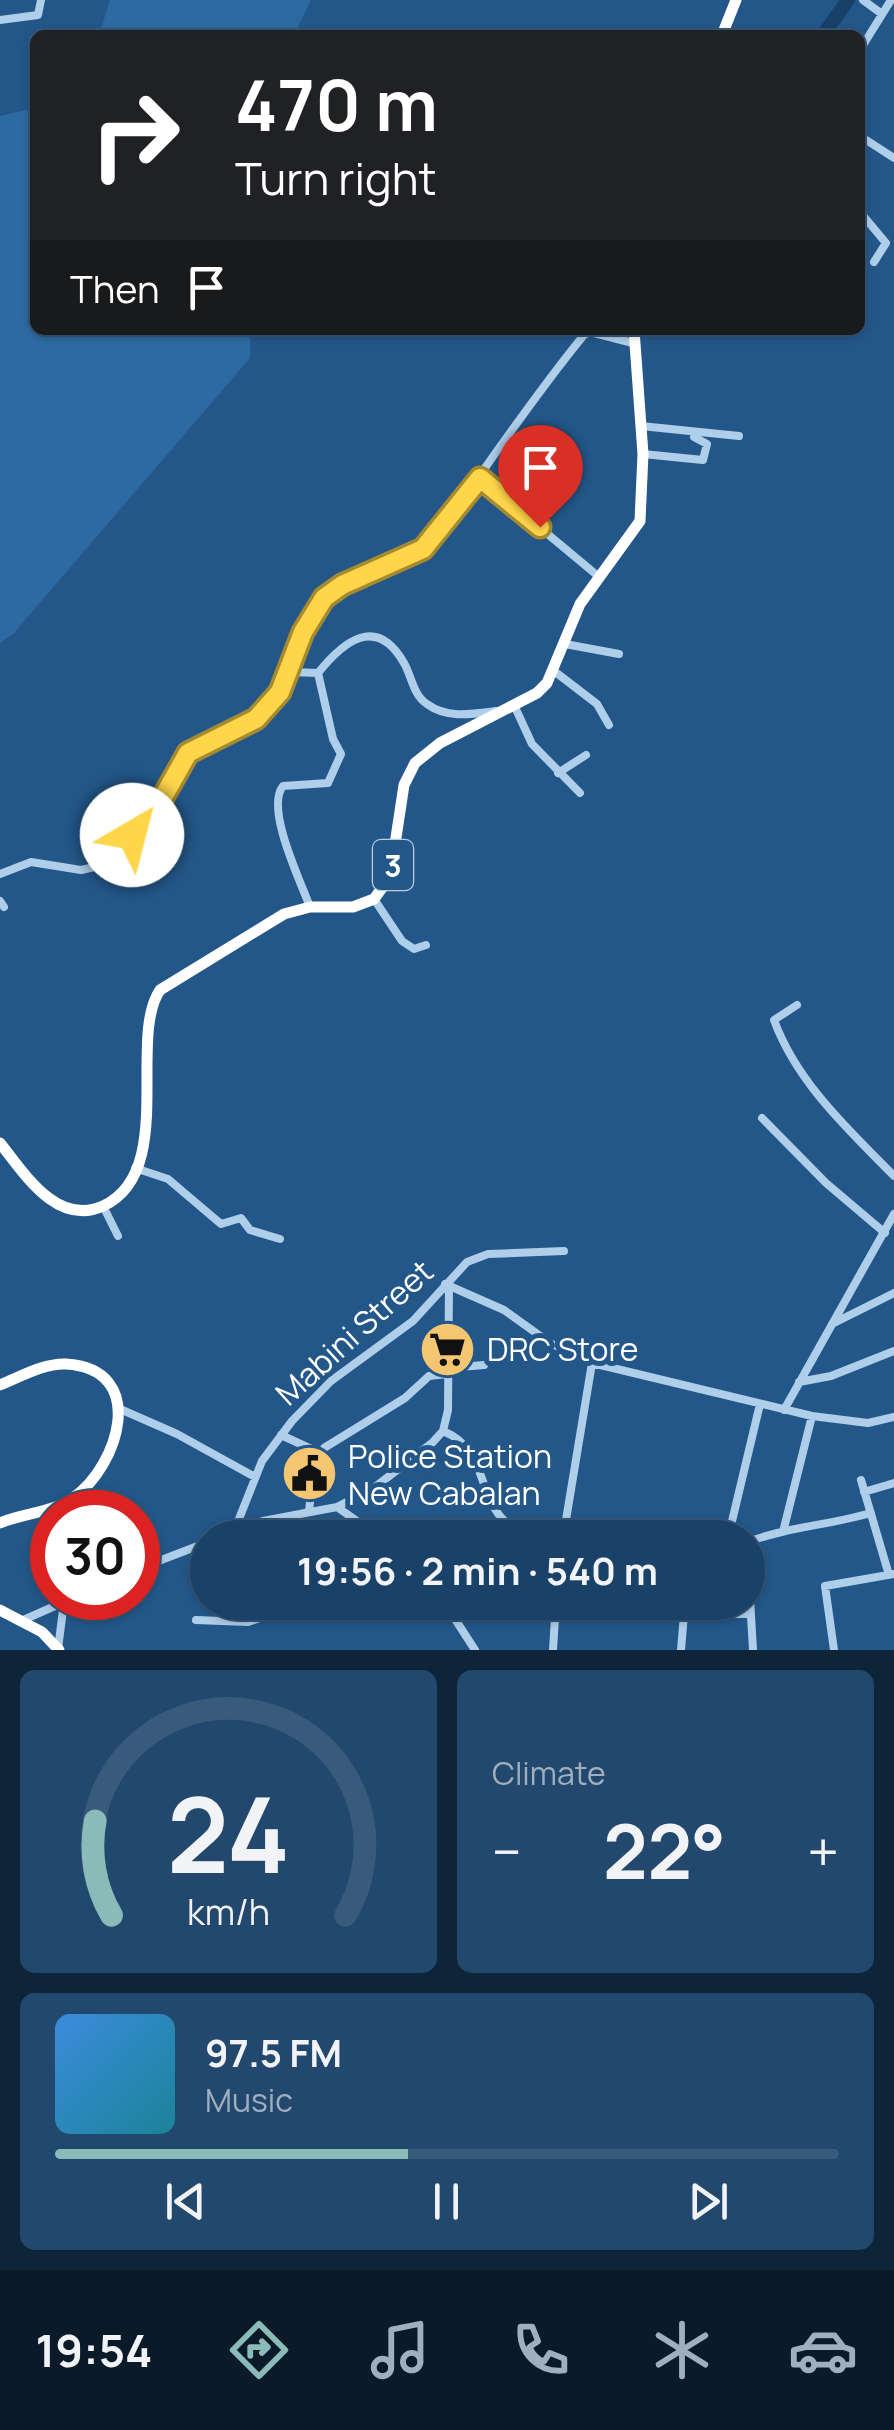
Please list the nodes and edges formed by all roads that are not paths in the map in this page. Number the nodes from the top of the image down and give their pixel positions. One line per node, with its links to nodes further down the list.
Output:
1 (41, 0): 6 (street)
2 (736, 0): 7 (highway)
3 (863, 0): 5 (street)
4 (891, 0): 5 (street)
5 (882, 14): 8 (street)
6 (0, 20)
7 (724, 30)
8 (865, 42)
9 (865, 139): 10 (street)
10 (894, 158)
11 (865, 218): 12 (street)
12 (874, 262)
13 (584, 335): 19 (street)
14 (633, 336): 15 (highway, 3)
15 (641, 426): 16 (street); 18 (highway, 3)
16 (739, 436)
17 (694, 438): 18 (street)
18 (643, 454): 20 (highway, 3)
19 (480, 478): 20 (street); 24 (street)
20 (598, 576): 21 (highway, 3)
21 (565, 644): 22 (street); 23 (highway, 3)
22 (619, 654)
23 (554, 671): 26 (highway, 3); 28 (street)
24 (290, 672): 25 (street); 32 (street)
25 (318, 673): 27 (street); 34 (street)
26 (514, 705): 27 (highway, 3); 30 (street)
27 (501, 711): 33 (highway, 3)
28 (609, 725)
29 (586, 755): 30 (street)
30 (558, 773): 31 (street)
31 (580, 793)
32 (0, 874)
33 (374, 899): 34 (highway, 3); 35 (street)
34 (310, 907): 39 (highway, 3)
35 (426, 945)
36 (796, 1005): 40 (street)
37 (762, 1118): 43 (street)
38 (0, 1143): 41 (highway)
39 (135, 1168): 41 (highway, 3); 45 (street)
40 (894, 1176)
41 (103, 1206): 44 (street)
42 (894, 1214): 43 (street)
43 (885, 1233): 49 (street)
44 (118, 1236)
45 (280, 1239)
46 (564, 1251): 47 (street, Mabini Street)
47 (447, 1285): 51 (street); 53 (street); 62 (street, Mabini Street)
48 (894, 1293): 49 (street)
49 (832, 1324): 54 (street)
50 (894, 1351): 54 (street)
51 (592, 1363): 56 (street); 75 (street)
52 (484, 1366): 53 (street)
53 (448, 1371): 61 (street); 63 (street)
54 (799, 1382): 58 (street)
55 (0, 1385): 57 (highway)
56 (760, 1404): 58 (street); 76 (street)
57 (120, 1409): 64 (street); 77 (highway)
58 (784, 1410): 59 (street)
59 (812, 1416): 60 (street); 78 (street)
60 (894, 1417)
61 (442, 1431): 68 (street); 74 (street)
62 (281, 1434): 63 (street); 64 (street, Mabini Street)
63 (320, 1453): 69 (street)
64 (255, 1477): 71 (street, Mabini Street)
65 (860, 1480): 67 (street)
66 (894, 1483): 67 (street)
67 (864, 1492): 70 (street)
68 (337, 1507): 69 (street); 73 (street)
69 (309, 1511): 72 (street)
70 (871, 1513): 78 (street); 82 (street)
71 (242, 1520)
72 (272, 1520)
73 (355, 1520)
74 (500, 1520)
75 (566, 1520)
76 (732, 1520)
77 (0, 1523)
78 (784, 1528): 79 (street)
79 (765, 1535)
80 (190, 1549): 81 (street)
81 (160, 1561)
82 (892, 1575): 98 (street)
83 (0, 1610): 92 (highway)
84 (30, 1617): 92 (street)
85 (64, 1620): 93 (street)
86 (196, 1620): 87 (street)
87 (254, 1620)
88 (456, 1620): 94 (street)
89 (555, 1620): 95 (street)
90 (684, 1620): 96 (street)
91 (749, 1620): 97 (street)
92 (21, 1621): 93 (highway)
93 (59, 1650)
94 (475, 1650)
95 (553, 1650)
96 (681, 1650)
97 (753, 1650)
98 (834, 1650)

